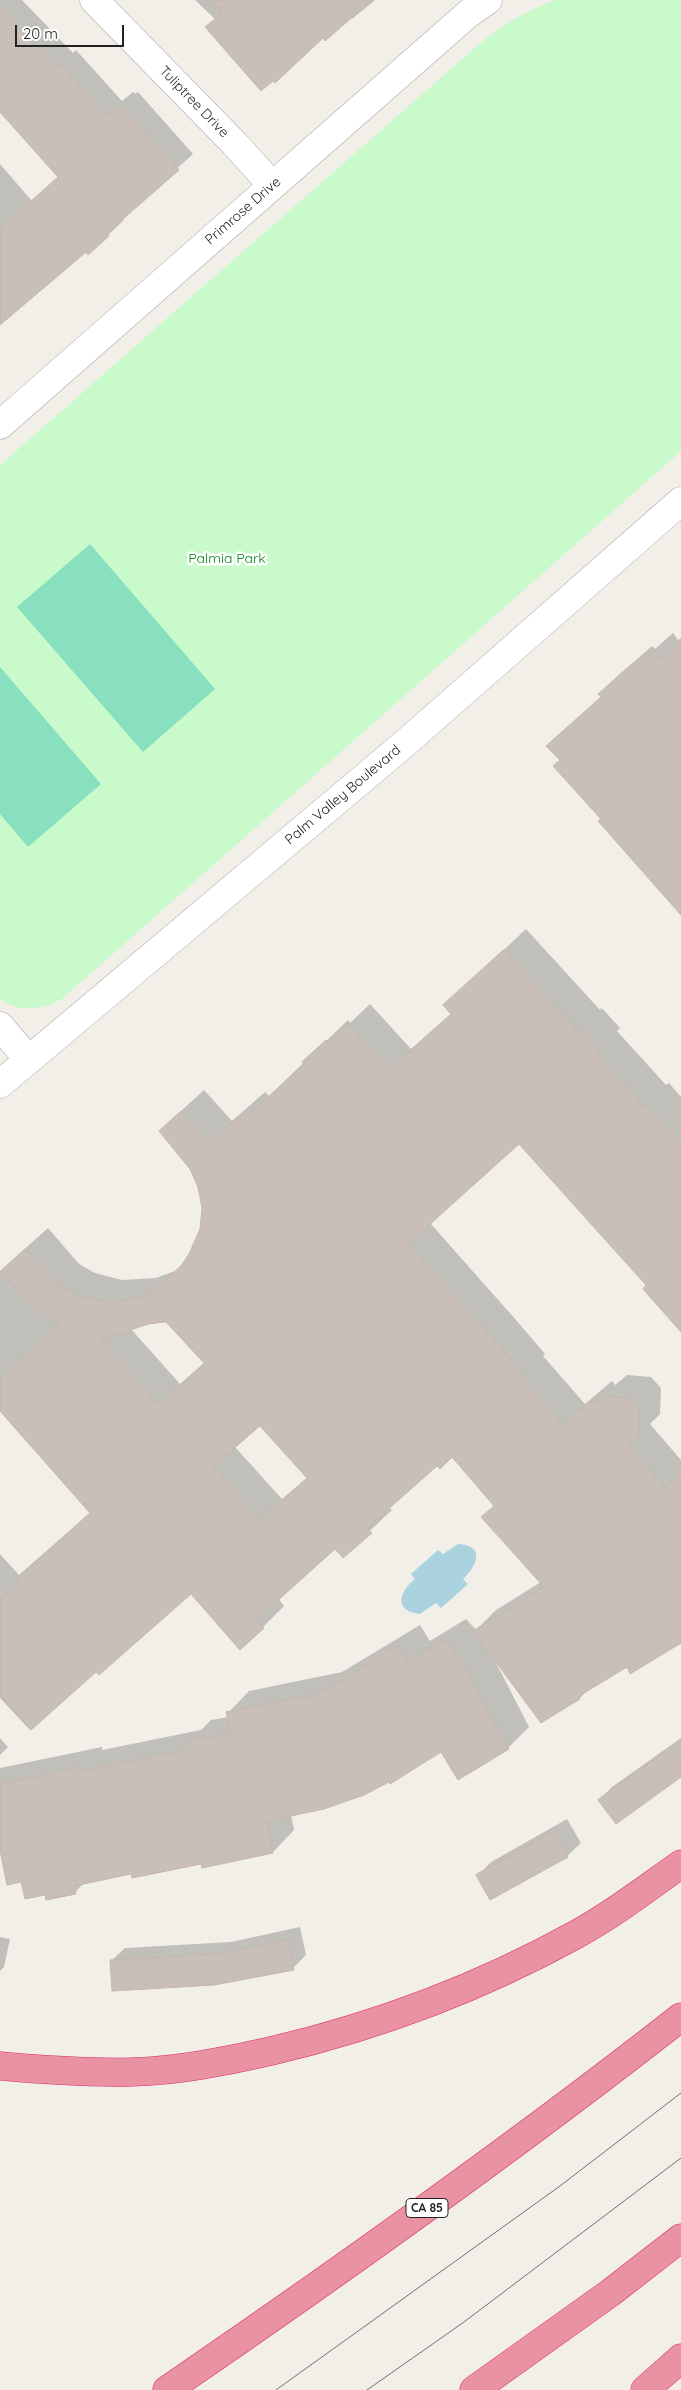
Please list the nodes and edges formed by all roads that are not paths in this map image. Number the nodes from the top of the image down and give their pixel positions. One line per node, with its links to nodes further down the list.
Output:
1 (94, 0): 3 (street, Tuliptree Drive)
2 (488, 0): 3 (street, Primrose Drive)
3 (272, 185): 4 (street, Primrose Drive)
4 (3, 418)
5 (681, 501): 7 (street, Palm Valley Boulevard)
6 (0, 1026): 7 (street)
7 (28, 1059): 8 (street, Palm Valley Boulevard)
8 (0, 1084)
9 (681, 1864): 11 (highway)
10 (681, 2018): 14 (highway, CA 85)
11 (0, 2066)
12 (681, 2238): 15 (highway)
13 (681, 2358): 16 (highway)
14 (167, 2390)
15 (474, 2390)
16 (645, 2390)

